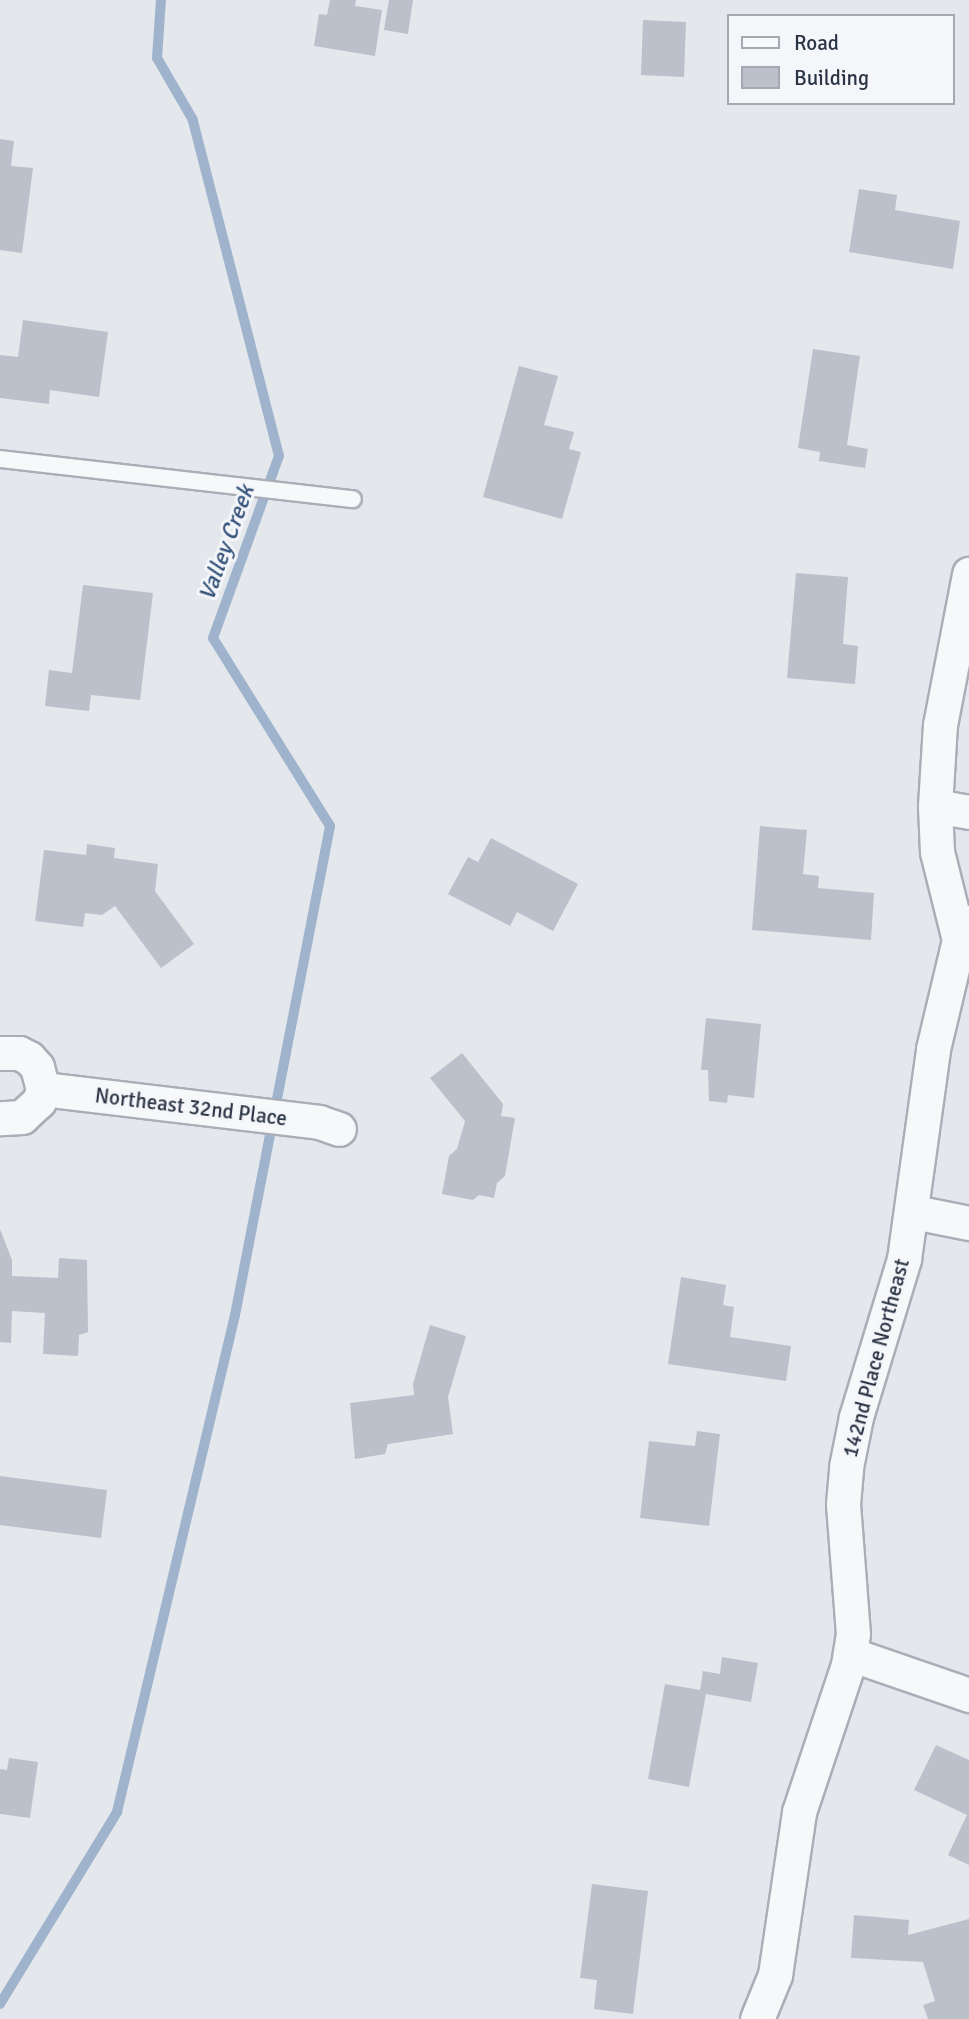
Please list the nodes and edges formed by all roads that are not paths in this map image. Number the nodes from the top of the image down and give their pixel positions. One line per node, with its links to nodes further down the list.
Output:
1 (0, 459): 2 (lane)
2 (353, 499)
3 (968, 587): 4 (street, 142nd Place Northeast)
4 (955, 722): 5 (street, 142nd Place Northeast)
5 (935, 806): 6 (street); 7 (street, 142nd Place Northeast)
6 (969, 812)
7 (964, 931): 12 (street, 142nd Place Northeast)
8 (0, 1053): 9 (street)
9 (43, 1089): 10 (street); 11 (street, Northeast 32nd Place)
10 (0, 1118)
11 (339, 1129)
12 (914, 1212): 13 (street); 14 (street, 142nd Place Northeast)
13 (969, 1223)
14 (850, 1654): 15 (street); 16 (street, 142nd Place Northeast)
15 (969, 1695)
16 (757, 2019)

